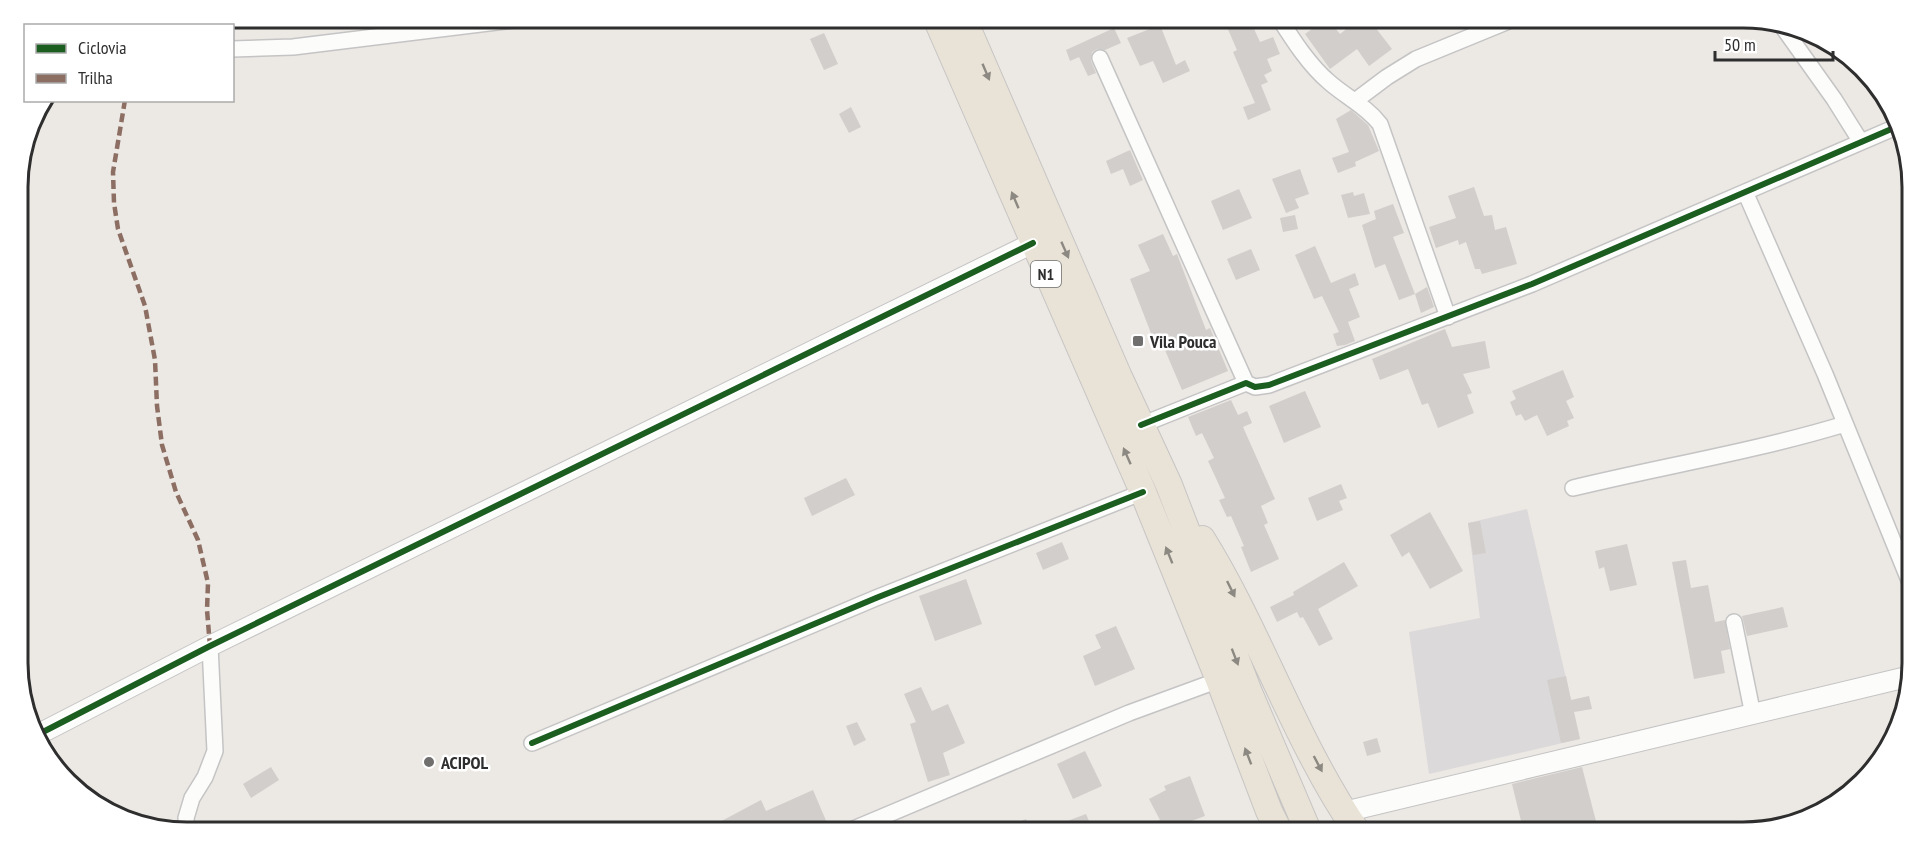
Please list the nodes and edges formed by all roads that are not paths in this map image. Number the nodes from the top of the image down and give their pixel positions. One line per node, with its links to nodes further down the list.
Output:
1 (968, 28): 17 (highway, N1, one-way to 17)
2 (1286, 28): 9 (street)
3 (1491, 28): 9 (street)
4 (441, 29): 7 (street)
5 (941, 29): 13 (highway, N1, one-way to 5)
6 (1789, 35): 11 (street)
7 (234, 49)
8 (1100, 58): 15 (street)
9 (1355, 101): 14 (street)
10 (1891, 130): 11 (street)
11 (1861, 142): 12 (street)
12 (1746, 194): 14 (street); 16 (street)
13 (1033, 243): 20 (highway, N1, one-way to 13); 23 (street)
14 (1448, 317): 15 (street)
15 (1246, 383): 17 (street)
16 (1845, 424): 19 (street); 21 (street)
17 (1141, 425): 18 (highway, N1)
18 (1169, 485): 29 (highway, one-way to 29); 33 (highway, N1, one-way to 33)
19 (1573, 488)
20 (1143, 492): 25 (highway, N1, one-way to 20); 28 (street)
21 (1903, 566)
22 (1734, 622): 26 (street)
23 (210, 646): 27 (street); 30 (street)
24 (1901, 678): 26 (street)
25 (1219, 680): 31 (street); 32 (highway, N1, one-way to 25)
26 (1753, 715): 29 (street)
27 (44, 731)
28 (532, 743)
29 (1344, 812): 34 (highway)
30 (186, 822)
31 (870, 822)
32 (1272, 822)
33 (1304, 822)
34 (1351, 822)

